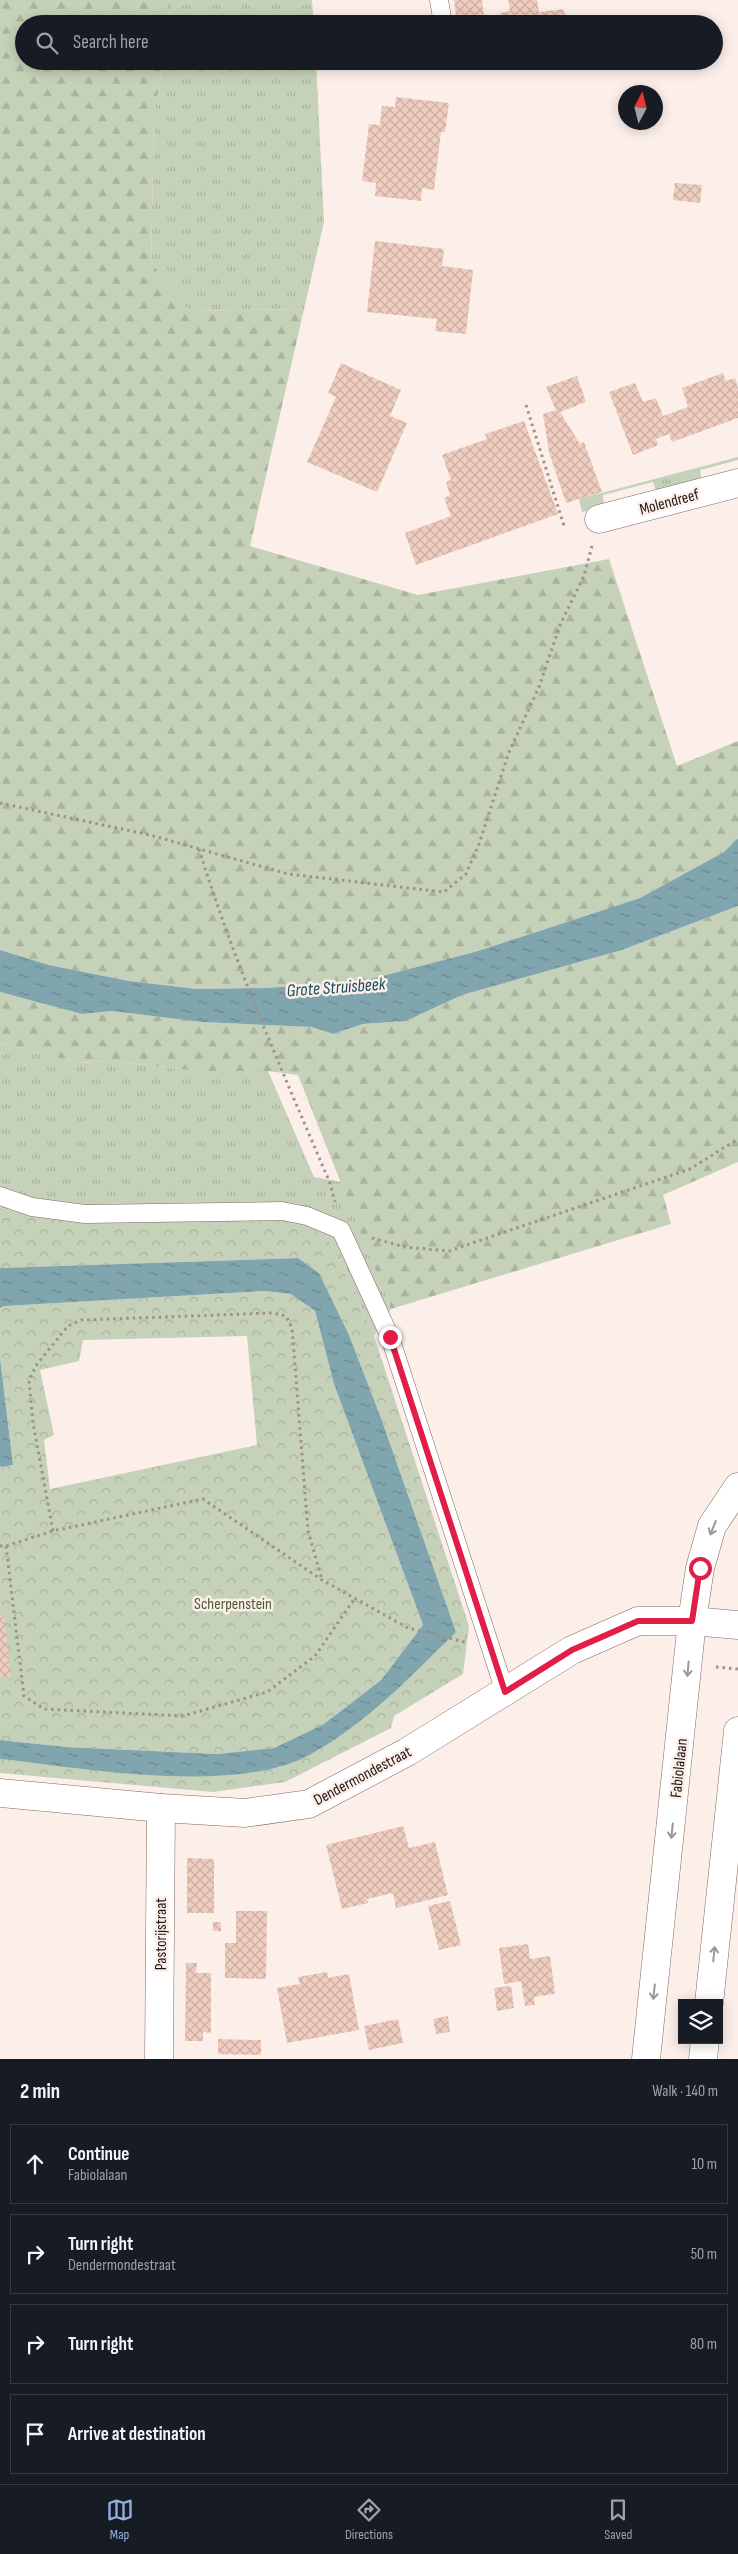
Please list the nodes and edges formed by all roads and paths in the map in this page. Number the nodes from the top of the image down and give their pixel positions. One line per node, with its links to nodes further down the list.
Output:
1 (439, 0): 2 (lane)
2 (442, 15)
3 (526, 406): 6 (path)
4 (738, 483): 5 (street, Molendreef)
5 (599, 519): 8 (path)
6 (565, 529)
7 (0, 803): 8 (path)
8 (199, 849): 10 (path)
9 (738, 1139): 12 (path)
10 (330, 1183)
11 (0, 1196): 12 (lane)
12 (341, 1230): 22 (lane)
13 (738, 1487): 19 (street, Fabiolalaan, one-way to 19)
14 (52, 1531): 16 (path); 17 (path); 17 (path)
15 (0, 1546): 16 (path)
16 (6, 1546): 18 (path)
17 (322, 1580): 18 (path)
18 (355, 1598): 21 (path)
19 (692, 1621): 20 (street, Dendermondestraat); 22 (street, Dendermondestraat); 29 (street, Fabiolalaan, one-way to 29)
20 (738, 1625)
21 (461, 1642)
22 (505, 1692): 25 (street, Dendermondestraat)
23 (738, 1731): 26 (street, one-way to 23)
24 (0, 1793): 25 (street, Dendermondestraat)
25 (162, 1808): 28 (street, Pastorijstraat)
26 (709, 1999)
27 (705, 2044): 30 (street)
28 (159, 2059)
29 (646, 2059)
30 (703, 2059)

